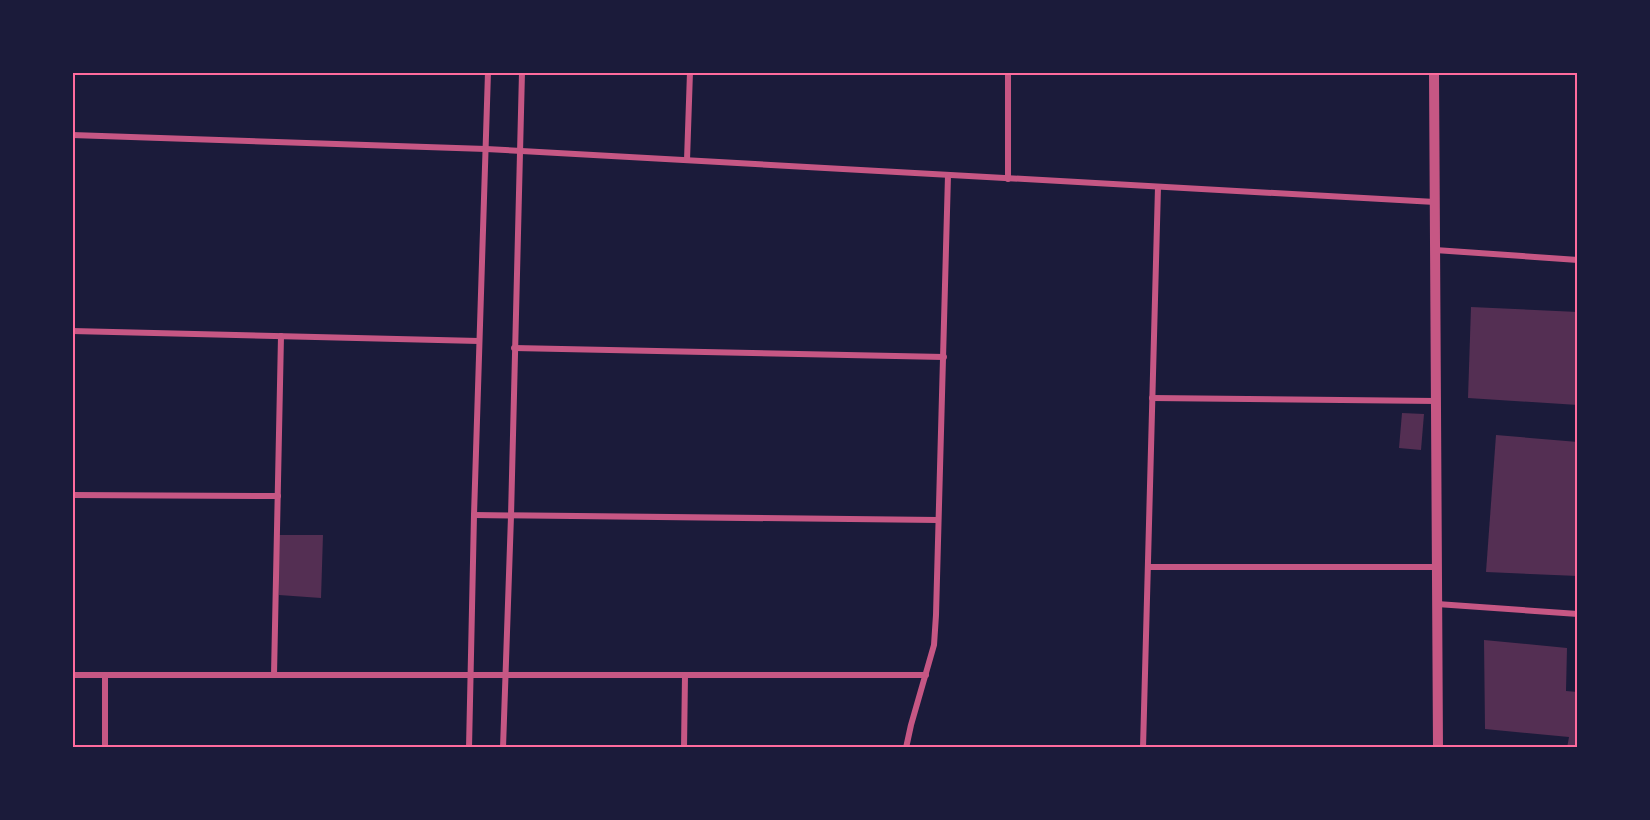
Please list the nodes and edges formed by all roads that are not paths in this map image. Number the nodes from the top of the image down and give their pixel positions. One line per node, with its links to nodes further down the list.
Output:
1 (488, 72): 7 (street)
2 (522, 72): 8 (street)
3 (690, 72): 9 (street)
4 (1008, 72): 11 (street)
5 (1434, 72): 13 (street)
6 (72, 135): 7 (street)
7 (486, 149): 8 (street); 18 (street)
8 (521, 151): 9 (street); 19 (street)
9 (687, 160): 10 (street)
10 (948, 175): 11 (street); 20 (street)
11 (1008, 179): 12 (street)
12 (1158, 187): 13 (street); 21 (street)
13 (1435, 202): 14 (street)
14 (1435, 250): 15 (street); 22 (street)
15 (1578, 260)
16 (72, 331): 17 (street)
17 (281, 336): 18 (street); 24 (street)
18 (479, 341): 25 (street)
19 (514, 348): 20 (street); 26 (street)
20 (944, 357): 27 (street)
21 (1152, 398): 22 (street); 28 (street)
22 (1436, 401): 29 (street)
23 (72, 495): 24 (street)
24 (278, 496): 34 (street)
25 (474, 515): 26 (street); 35 (street)
26 (511, 516): 27 (street); 36 (street)
27 (938, 520): 38 (street)
28 (1148, 567): 29 (street); 44 (street)
29 (1437, 567): 30 (street)
30 (1437, 604): 31 (street); 45 (street)
31 (1578, 614)
32 (72, 675): 33 (street)
33 (105, 675): 34 (street); 39 (street)
34 (274, 675): 35 (street)
35 (471, 675): 36 (street); 40 (street)
36 (506, 675): 37 (street); 41 (street)
37 (685, 675): 38 (street); 42 (street)
38 (926, 675): 43 (street)
39 (105, 748)
40 (469, 748)
41 (503, 748)
42 (684, 748)
43 (906, 748)
44 (1143, 748)
45 (1438, 748)

